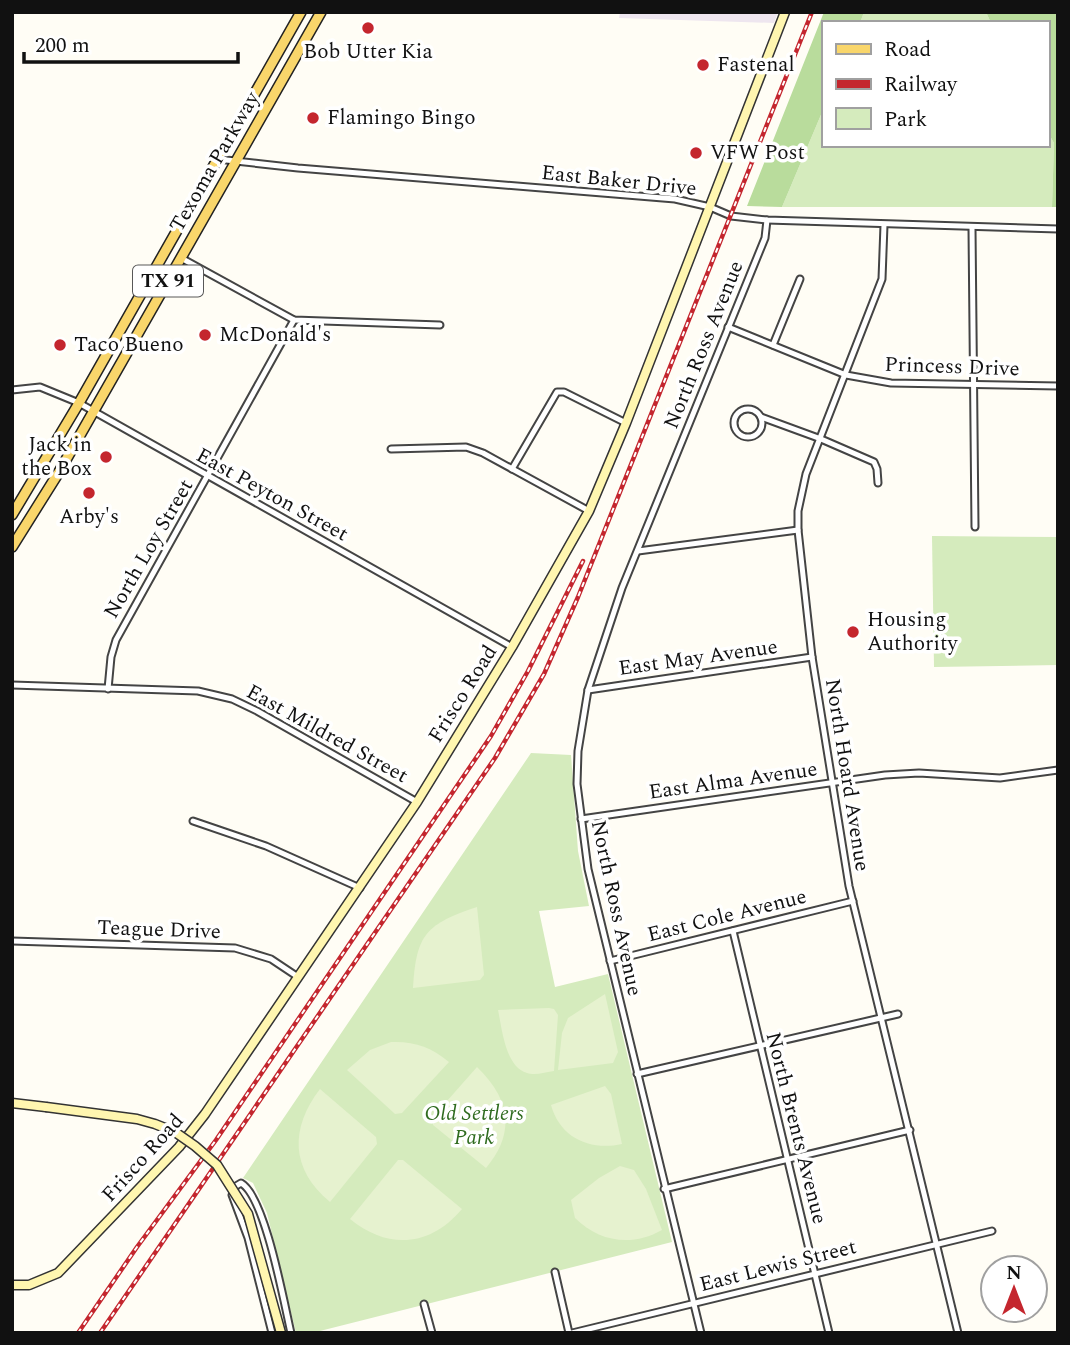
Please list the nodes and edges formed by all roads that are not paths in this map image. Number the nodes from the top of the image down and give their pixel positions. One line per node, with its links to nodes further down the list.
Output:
1 (301, 12): 4 (main road, Texoma Parkway / TX 91)
2 (321, 12): 5 (main road, Texoma Parkway / TX 91)
3 (785, 12): 6 (street, Frisco Road)
4 (217, 159): 5 (street, East Baker Drive); 21 (main road, Texoma Parkway / TX 91)
5 (236, 162): 6 (street, East Baker Drive); 11 (main road, Texoma Parkway / TX 91)
6 (710, 207): 7 (street, East Baker Drive); 24 (street, Frisco Road)
7 (767, 220): 8 (street, East Baker Drive); 15 (street, North Ross Avenue)
8 (884, 225): 9 (street, East Baker Drive); 17 (street, North Hoard Avenue)
9 (972, 228): 10 (street, East Baker Drive); 18 (street)
10 (1058, 229)
11 (181, 258): 13 (street); 22 (main road, Texoma Parkway / TX 91)
12 (800, 279): 16 (street)
13 (294, 320): 14 (street); 28 (street, North Loy Street)
14 (440, 325)
15 (728, 327): 16 (street, Princess Drive); 35 (street, North Ross Avenue)
16 (773, 345): 17 (street, Princess Drive)
17 (846, 375): 18 (street, Princess Drive); 25 (street, North Hoard Avenue)
18 (973, 384): 19 (street, Princess Drive); 32 (street)
19 (1058, 386)
20 (12, 390): 21 (street, East Peyton Street)
21 (79, 403): 22 (street, East Peyton Street); 31 (main road, Texoma Parkway / TX 91)
22 (93, 412): 28 (street, East Peyton Street); 34 (main road, Texoma Parkway / TX 91)
23 (761, 417): 23 (street); 25 (street)
24 (626, 423): 27 (street); 30 (street, Frisco Road)
25 (821, 439): 29 (street); 33 (street, North Hoard Avenue)
26 (391, 449): 27 (street)
27 (512, 469): 30 (street)
28 (208, 477): 36 (street, East Peyton Street); 39 (street, North Loy Street)
29 (878, 482)
30 (589, 511): 36 (street, Frisco Road)
31 (12, 515)
32 (975, 527)
33 (798, 530): 35 (street); 37 (street, North Hoard Avenue)
34 (12, 547)
35 (638, 551): 40 (street, North Ross Avenue)
36 (512, 647): 43 (street, Frisco Road)
37 (812, 657): 40 (street, East May Avenue); 42 (street, North Hoard Avenue)
38 (12, 685): 39 (street, East Mildred Street)
39 (108, 689): 43 (street, East Mildred Street)
40 (588, 690): 44 (street, North Ross Avenue)
41 (1058, 770): 42 (street, East Alma Avenue)
42 (832, 783): 44 (street, East Alma Avenue); 47 (street, North Hoard Avenue)
43 (417, 802): 46 (street, Frisco Road)
44 (581, 819): 50 (street, North Ross Avenue)
45 (193, 821): 46 (street)
46 (360, 888): 51 (street, Frisco Road)
47 (853, 901): 48 (street, East Cole Avenue); 53 (street, North Hoard Avenue)
48 (733, 931): 50 (street, East Cole Avenue); 54 (street, North Brents Avenue)
49 (12, 941): 51 (street, Teague Drive)
50 (610, 961): 55 (street, North Ross Avenue)
51 (298, 977): 64 (street, Frisco Road)
52 (898, 1014): 53 (street)
53 (882, 1017): 54 (street); 57 (street, North Hoard Avenue)
54 (760, 1045): 55 (street); 58 (street, North Brents Avenue)
55 (637, 1074): 59 (street, North Ross Avenue)
56 (12, 1103): 68 (street, bridge)
57 (909, 1130): 58 (street); 61 (street, North Hoard Avenue)
58 (787, 1159): 59 (street); 63 (street, North Brents Avenue)
59 (664, 1189): 66 (street, North Ross Avenue)
60 (992, 1231): 61 (street, East Lewis Street)
61 (937, 1243): 63 (street, East Lewis Street); 74 (street, North Hoard Avenue)
62 (555, 1272): 71 (street)
63 (816, 1274): 66 (street, East Lewis Street); 73 (street, North Brents Avenue)
64 (12, 1285)
65 (424, 1304): 70 (street)
66 (694, 1304): 71 (street, East Lewis Street); 72 (street, North Ross Avenue)
67 (272, 1333): 69 (street)
68 (281, 1333)
69 (291, 1333)
70 (432, 1333)
71 (571, 1333)
72 (701, 1333)
73 (829, 1333)
74 (958, 1333)

